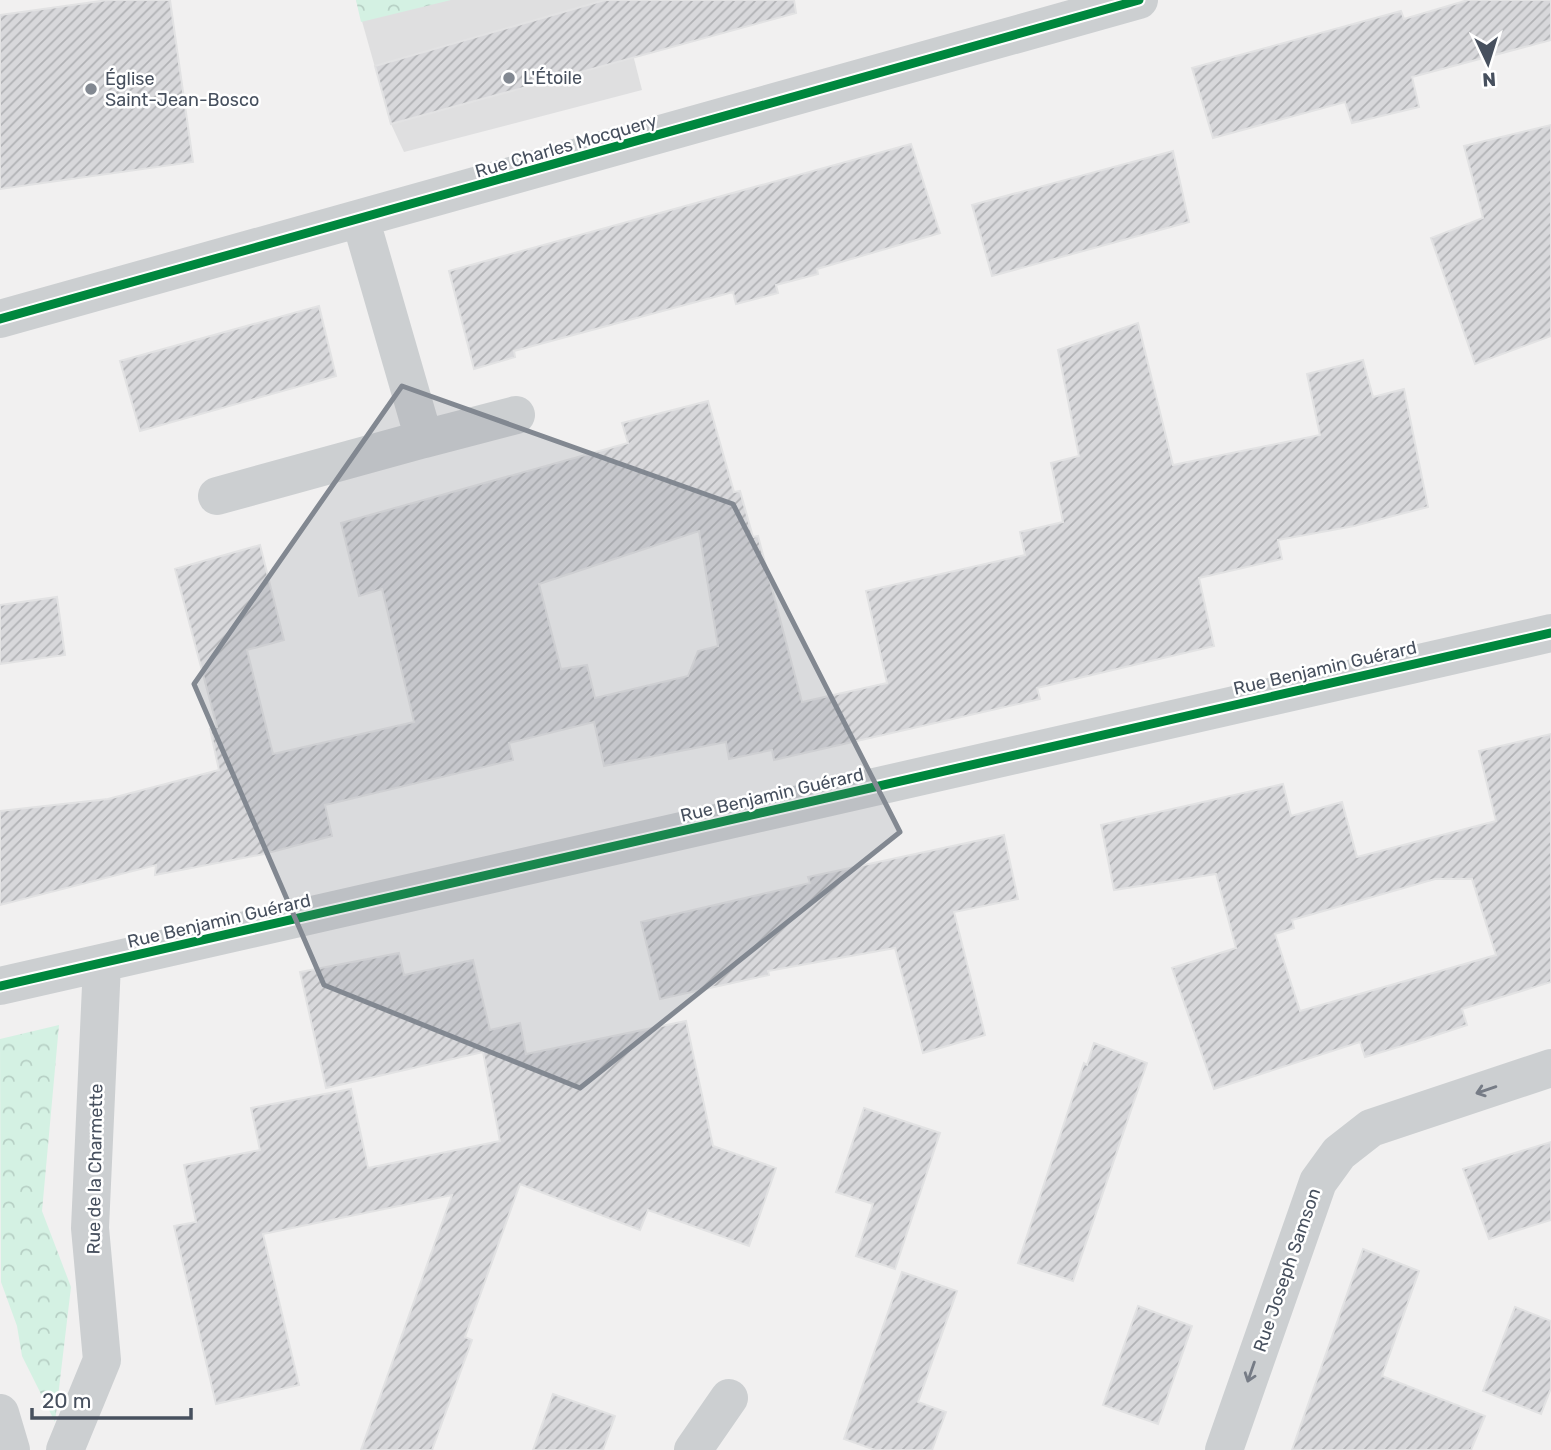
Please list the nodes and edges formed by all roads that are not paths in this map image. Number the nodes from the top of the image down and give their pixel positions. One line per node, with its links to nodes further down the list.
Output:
1 (1139, 0): 2 (street, Rue Charles Mocquery)
2 (361, 220): 3 (street, Rue Charles Mocquery); 5 (street)
3 (0, 319)
4 (516, 415): 5 (street)
5 (424, 439): 6 (street)
6 (217, 496)
7 (1551, 633): 8 (street, Rue Benjamin Guérard)
8 (102, 964): 9 (street, Rue Benjamin Guérard); 14 (street, Rue de la Charmette)
9 (0, 986)
10 (1551, 1068): 16 (street, Rue Joseph Samson, one-way to 16)
11 (729, 1398): 15 (street)
12 (0, 1413): 13 (street)
13 (12, 1450)
14 (65, 1450)
15 (693, 1450)
16 (1224, 1450)

